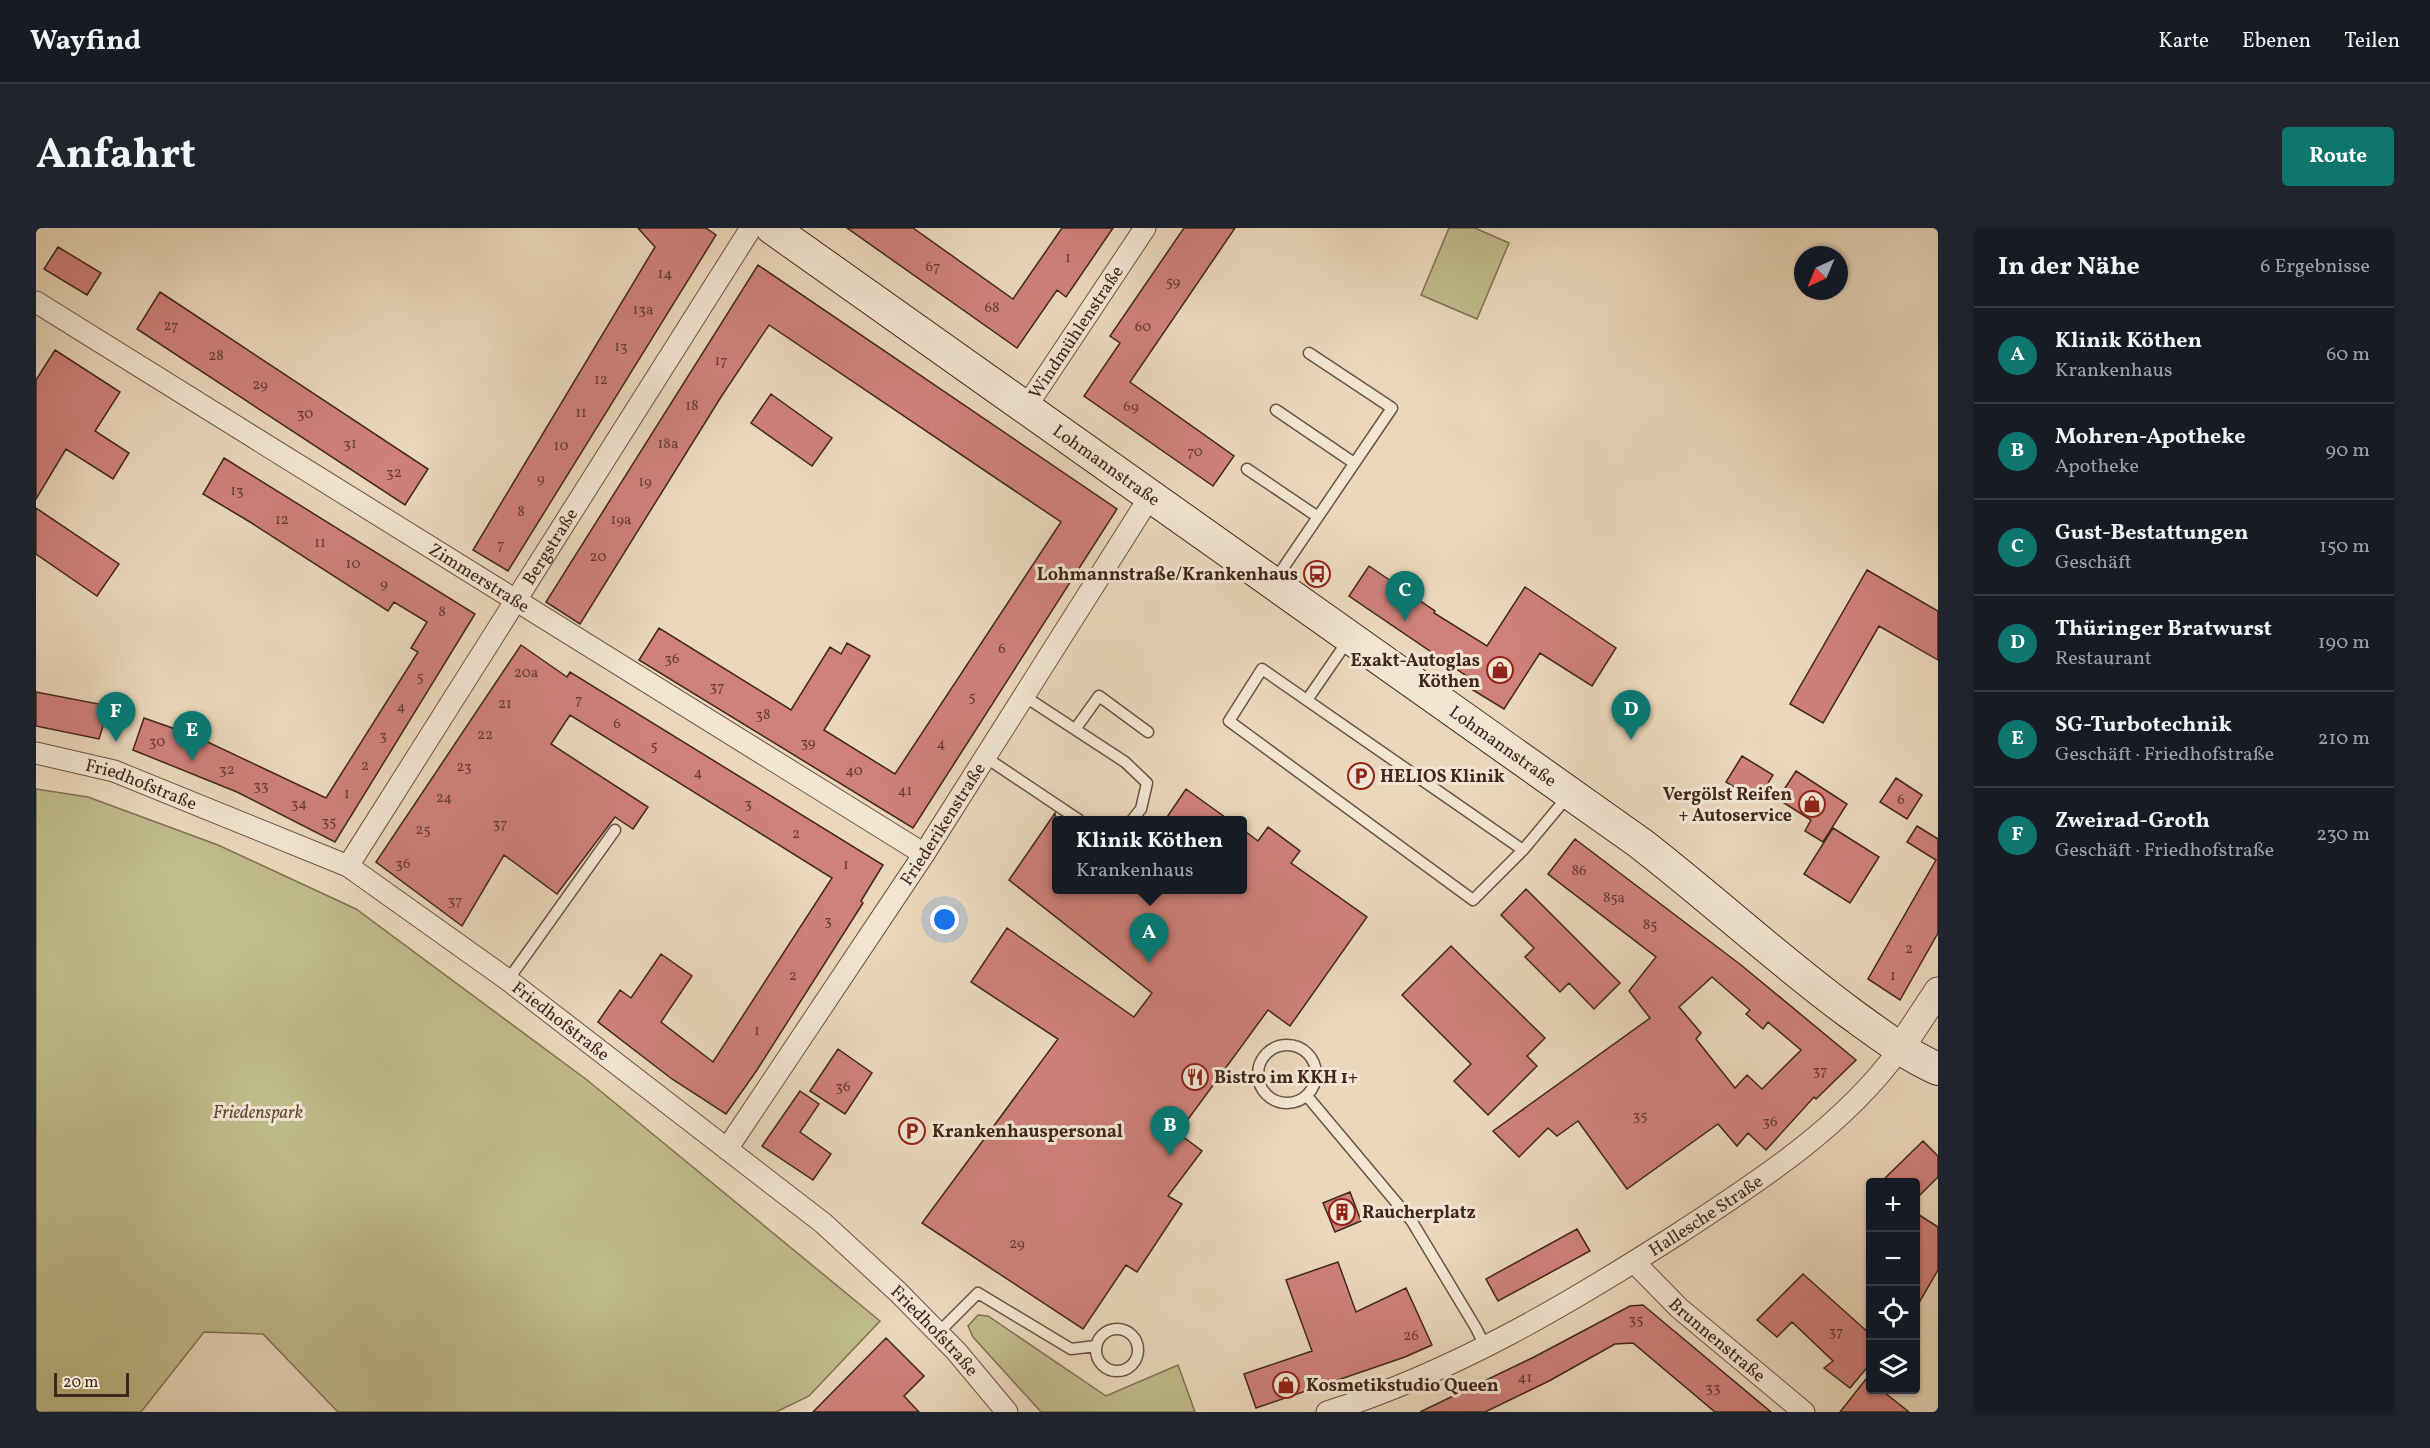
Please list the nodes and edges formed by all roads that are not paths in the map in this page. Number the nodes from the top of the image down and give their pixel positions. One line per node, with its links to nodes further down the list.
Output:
1 (751, 228): 13 (street, Bergstraße)
2 (772, 228): 6 (main road, Lohmannstraße)
3 (1145, 228): 6 (street, Windmühlenstraße)
4 (36, 302): 13 (street, Zimmerstraße)
5 (1309, 353): 8 (lane)
6 (1026, 407): 10 (main road, Lohmannstraße)
7 (1276, 410): 8 (lane)
8 (1354, 463): 11 (lane)
9 (1247, 469): 11 (lane)
10 (1151, 495): 12 (main road, Lohmannstraße); 15 (street, Friederikenstraße)
11 (1318, 518): 12 (lane)
12 (1273, 582): 14 (main road, Lohmannstraße)
13 (517, 601): 26 (street, Zimmerstraße); 27 (street, Bergstraße)
14 (1351, 637): 16 (lane); 21 (main road, Lohmannstraße)
15 (1024, 696): 17 (lane); 20 (street, Friederikenstraße)
16 (1307, 700): 25 (lane); 25 (lane)
17 (1076, 728): 18 (lane); 23 (lane)
18 (1148, 732)
19 (36, 753): 27 (street, Friedhofstraße)
20 (986, 757): 22 (lane); 26 (street, Friederikenstraße)
21 (1570, 793): 25 (lane); 30 (main road, Lohmannstraße)
22 (1073, 816)
23 (1135, 816)
24 (615, 830): 28 (lane)
25 (1523, 850)
26 (924, 854): 33 (street, Friederikenstraße)
27 (348, 866): 28 (street, Friedhofstraße)
28 (508, 980): 33 (street, Friedhofstraße)
29 (1938, 991): 30 (street)
30 (1899, 1050): 31 (main road, Lohmannstraße); 34 (street, Hallesche Straße)
31 (1938, 1069)
32 (1307, 1096): 32 (lane); 37 (lane)
33 (727, 1149): 35 (street, Friedhofstraße)
34 (1634, 1262): 37 (street, Hallesche Straße); 40 (street, Brunnenstraße)
35 (938, 1333): 36 (lane); 38 (street, Friedhofstraße)
36 (1096, 1346): 36 (lane)
37 (1486, 1348): 39 (street, Hallesche Straße)
38 (1008, 1412)
39 (1327, 1412)
40 (1804, 1412)

